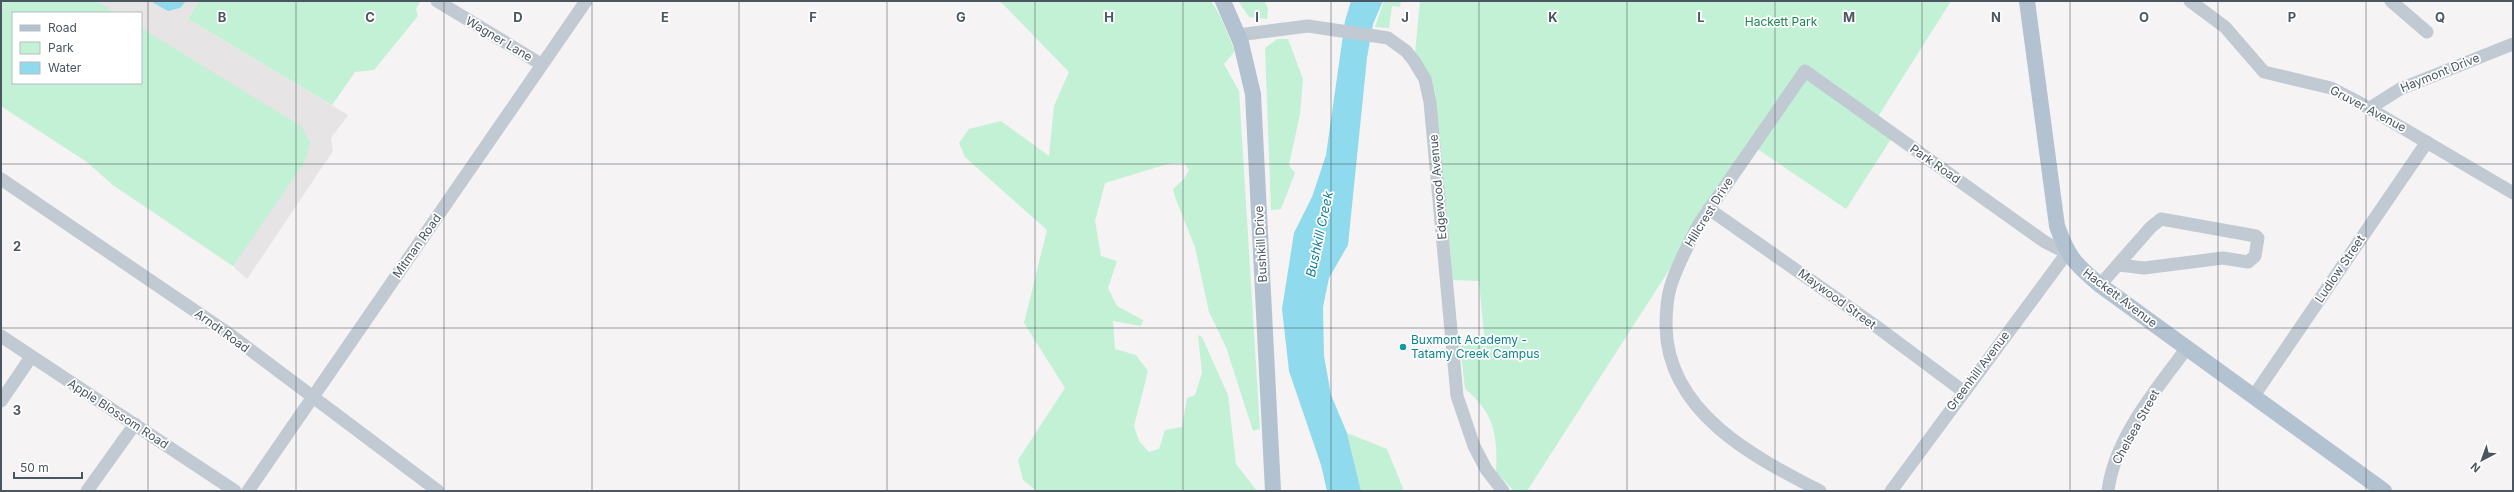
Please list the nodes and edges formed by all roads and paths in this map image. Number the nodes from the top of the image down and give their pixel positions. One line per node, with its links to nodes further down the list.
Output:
1 (437, 1): 10 (street, Wagner Lane)
2 (586, 1): 10 (street, Mitman Road)
3 (1223, 1): 8 (main road, Bushkill Drive)
4 (2027, 1): 17 (main road, Hackett Avenue)
5 (2391, 1): 7 (street)
6 (2198, 3): 12 (street, Gruver Avenue)
7 (2427, 32)
8 (1238, 34): 32 (main road, Bushkill Drive); 33 (street, Edgewood Avenue)
9 (2513, 44): 12 (street, Haymont Drive)
10 (541, 64): 25 (street, Mitman Road)
11 (1805, 71): 16 (street, Hillcrest Drive); 17 (street, Park Road)
12 (2370, 108): 13 (street, Gruver Avenue)
13 (2427, 142): 15 (street, Gruver Avenue); 24 (street, Ludlow Street)
14 (1, 179): 25 (street, Arndt Road)
15 (2513, 193)
16 (1709, 209): 23 (street, Maywood Street); 34 (street, Hillcrest Drive)
17 (2067, 253): 19 (main road, Hackett Avenue); 23 (street, Greenhill Avenue)
18 (2119, 265): 18 (street); 19 (street)
19 (2100, 285): 21 (main road, Hackett Avenue)
20 (1, 336): 22 (street, Apple Blossom Road)
21 (2188, 348): 24 (main road, Hackett Avenue); 36 (street, Chelsea Street)
22 (30, 357): 26 (street); 27 (street, Apple Blossom Road)
23 (1963, 391): 35 (street, Greenhill Avenue)
24 (2253, 397): 37 (main road, Hackett Avenue)
25 (312, 398): 30 (street, Mitman Road); 31 (street, Arndt Road)
26 (1, 401)
27 (134, 424): 28 (street); 29 (street, Apple Blossom Road)
28 (87, 491)
29 (235, 491)
30 (248, 491)
31 (438, 491)
32 (1273, 491)
33 (1504, 491)
34 (1820, 491)
35 (1891, 491)
36 (2108, 491)
37 (2384, 491)

